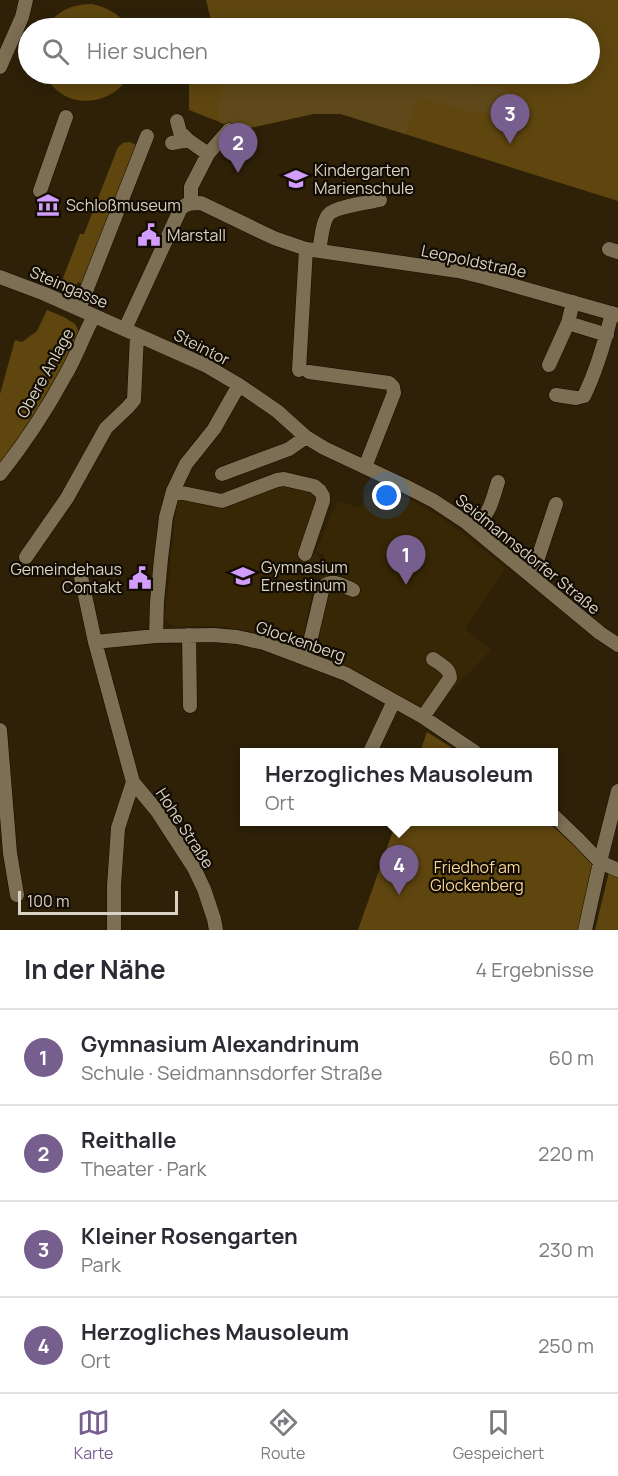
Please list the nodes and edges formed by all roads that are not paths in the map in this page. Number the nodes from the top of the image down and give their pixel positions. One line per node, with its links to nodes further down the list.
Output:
1 (26, 0): 2 (street)
2 (22, 18)
3 (18, 26): 4 (street)
4 (0, 67)
5 (66, 117): 12 (street)
6 (177, 121): 9 (street)
7 (229, 130): 11 (street)
8 (147, 136): 18 (street)
9 (188, 140): 10 (street); 11 (street)
10 (172, 143)
11 (208, 154): 14 (street)
12 (40, 191)
13 (380, 200): 15 (street)
14 (191, 203): 15 (street, Leopoldstraße); 22 (street)
15 (313, 250): 17 (street, Leopoldstraße); 29 (street)
16 (0, 277): 18 (street, Steingasse)
17 (573, 302): 19 (street, Leopoldstraße); 21 (street)
18 (79, 309): 20 (street, Steingasse)
19 (615, 314): 23 (street)
20 (94, 316): 22 (street, Steingasse); 30 (street, Obere Anlage)
21 (568, 323): 23 (street); 24 (street)
22 (131, 332): 25 (street, Steintor); 37 (street)
23 (607, 335): 26 (street)
24 (549, 365)
25 (239, 385): 27 (street, Steintor); 33 (street)
26 (556, 395)
27 (262, 400): 28 (street, Seidmannsdorfer Straße)
28 (306, 437): 29 (street, Seidmannsdorfer Straße); 31 (street)
29 (365, 467): 35 (street, Seidmannsdorfer Straße)
30 (0, 474)
31 (222, 474)
32 (498, 482): 35 (street)
33 (173, 491): 36 (street); 42 (street)
34 (556, 504): 39 (street)
35 (474, 528): 39 (street, Seidmannsdorfer Straße)
36 (305, 554)
37 (26, 557)
38 (80, 572): 43 (street)
39 (532, 576): 44 (street, Seidmannsdorfer Straße)
40 (353, 590): 45 (street)
41 (189, 634): 42 (street, Glockenberg); 45 (street, Glockenberg); 48 (street)
42 (156, 636): 43 (street, Glockenberg)
43 (95, 642): 53 (street, Hohe Straße)
44 (618, 645)
45 (306, 659): 47 (street, Glockenberg)
46 (433, 659): 49 (street)
47 (394, 701): 49 (street, Glockenberg); 51 (street)
48 (190, 706)
49 (423, 717): 52 (street, Glockenberg)
50 (0, 730): 58 (street)
51 (372, 748)
52 (468, 748)
53 (133, 782): 59 (street, Hohe Straße); 60 (street, Hohe Straße)
54 (618, 791): 56 (street)
55 (558, 820): 56 (street)
56 (600, 862): 57 (street); 61 (street)
57 (618, 870)
58 (17, 895)
59 (114, 930)
60 (216, 930)
61 (585, 930)

